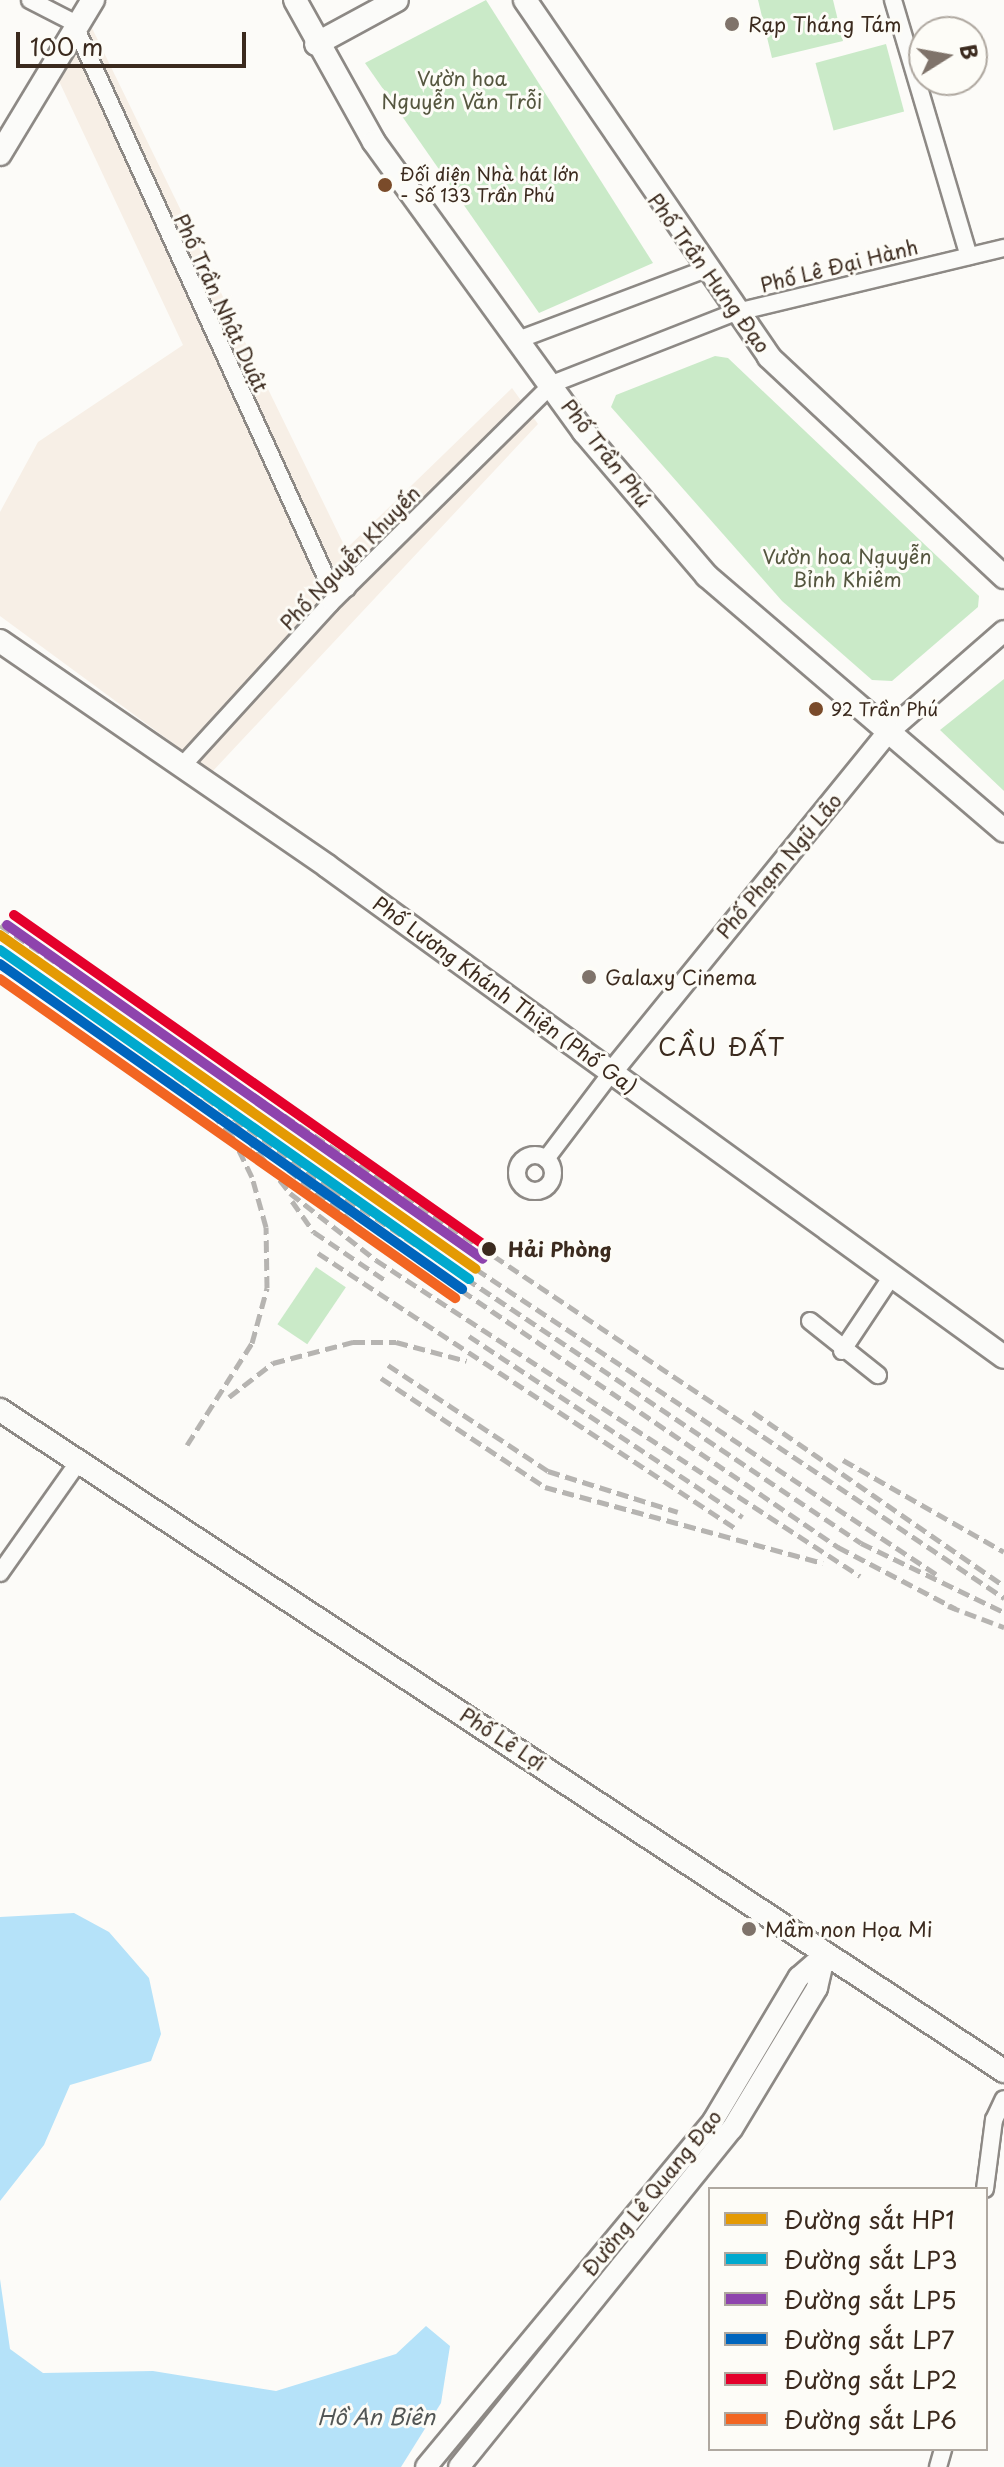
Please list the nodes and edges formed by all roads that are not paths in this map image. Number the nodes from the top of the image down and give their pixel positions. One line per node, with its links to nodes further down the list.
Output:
1 (30, 0): 7 (street)
2 (93, 0): 7 (main road)
3 (295, 0): 8 (main road, Phố Trần Phú)
4 (397, 0): 8 (main road)
5 (525, 0): 12 (main road, Phố Trần Hưng Đạo)
6 (893, 0): 11 (street)
7 (73, 22): 9 (main road); 17 (street, Phố Trần Nhật Duật)
8 (316, 44): 14 (main road, Phố Trần Phú)
9 (0, 154)
10 (1004, 248): 11 (street, Phố Lê Đại Hành)
11 (969, 256): 13 (street, Phố Lê Đại Hành)
12 (703, 270): 13 (main road, Phố Trần Hưng Đạo); 14 (street)
13 (733, 313): 15 (street, Phố Lê Đại Hành); 16 (main road, Phố Trần Hưng Đạo)
14 (518, 340): 15 (main road, Phố Trần Phú)
15 (552, 384): 18 (street, Phố Nguyễn Khuyến); 22 (main road, Phố Trần Phú)
16 (1004, 577)
17 (327, 579): 18 (street); 19 (street, Phố Trần Nhật Duật)
18 (347, 588): 19 (street, Phố Nguyễn Khuyến)
19 (331, 603): 23 (street, Phố Nguyễn Khuyến)
20 (1004, 631): 22 (street, Phố Phạm Ngũ Lão)
21 (0, 641): 23 (main road, Phố Lương Khánh Thiện (Phố Ga))
22 (887, 733): 24 (main road, Phố Trần Phú); 25 (street, Phố Phạm Ngũ Lão)
23 (183, 765): 25 (main road, Phố Lương Khánh Thiện (Phố Ga))
24 (1004, 831)
25 (611, 1073): 26 (street); 27 (main road, Phố Lương Khánh Thiện (Phố Ga))
26 (546, 1159)
27 (892, 1276): 29 (street); 30 (main road, Phố Lương Khánh Thiện (Phố Ga))
28 (810, 1321): 29 (street)
29 (842, 1351): 31 (street)
30 (1004, 1357)
31 (878, 1375)
32 (0, 1410): 33 (main road, Phố Lê Lợi)
33 (77, 1464): 34 (street); 35 (main road, Phố Lê Lợi)
34 (0, 1573)
35 (825, 1954): 36 (main road, Phố Lê Lợi); 39 (street, Đường Lê Quang Đạo); 40 (street, Đường Lê Quang Đạo)
36 (1004, 2071)
37 (1004, 2099): 38 (street)
38 (985, 2187)
39 (426, 2467)
40 (459, 2467)

